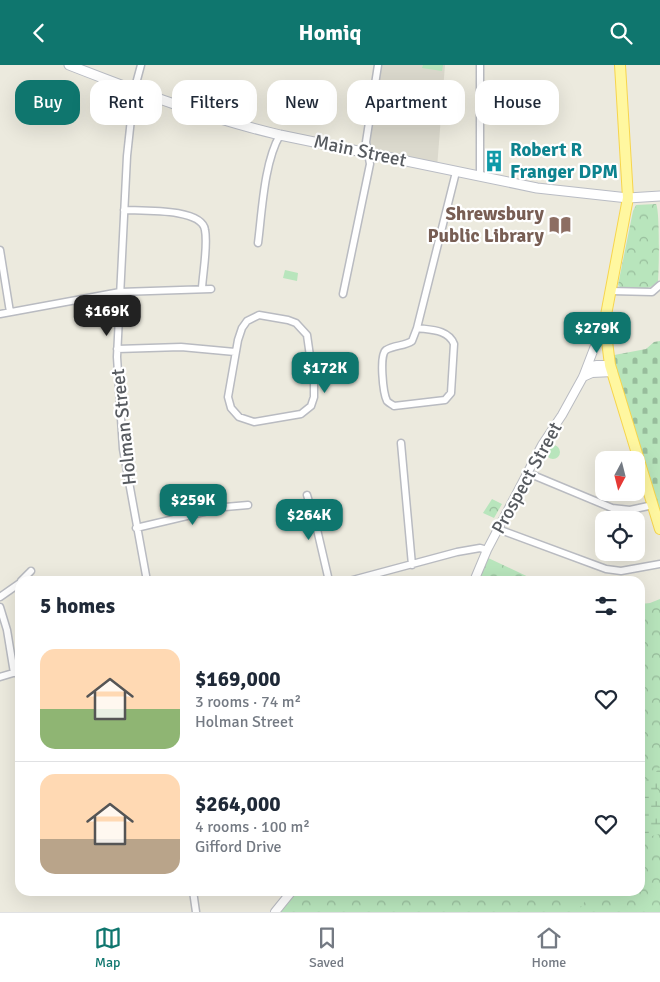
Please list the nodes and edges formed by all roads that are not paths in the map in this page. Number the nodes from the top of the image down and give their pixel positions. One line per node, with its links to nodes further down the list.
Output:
1 (69, 65): 6 (main road, Main Street)
2 (141, 65): 7 (street, Holman Street)
3 (378, 65): 11 (street)
4 (480, 65): 13 (street)
5 (620, 65): 15 (main road)
6 (106, 80)
7 (137, 80)
8 (162, 100): 10 (main road, Main Street)
9 (131, 125): 16 (street, Holman Street)
10 (280, 135): 11 (main road, Main Street); 17 (street)
11 (369, 154): 12 (main road, Main Street); 24 (street)
12 (456, 171): 13 (main road, Main Street); 28 (street)
13 (480, 176): 15 (main road, Main Street)
14 (660, 196): 15 (main road, Main Street)
15 (628, 198): 22 (main road)
16 (124, 210): 20 (street); 23 (street, Holman Street)
17 (258, 243)
18 (0, 250): 25 (street)
19 (660, 285): 22 (street)
20 (202, 288): 21 (street); 23 (street)
21 (211, 289)
22 (611, 291): 27 (main road)
23 (120, 292): 25 (street); 29 (street, Holman Street)
24 (343, 293)
25 (10, 312): 26 (street)
26 (0, 315)
27 (606, 315): 31 (street, Prospect Street); 32 (main road)
28 (417, 328): 28 (street)
29 (117, 349): 30 (street); 39 (street, Holman Street)
30 (235, 352): 30 (street)
31 (586, 367): 32 (street); 33 (street, Prospect Street)
32 (612, 369): 33 (street); 38 (main road)
33 (583, 377): 35 (street, Prospect Street)
34 (400, 443): 44 (street)
35 (528, 473): 38 (street); 40 (street, Prospect Street)
36 (307, 495): 48 (street)
37 (248, 505): 39 (street)
38 (652, 505): 41 (main road)
39 (136, 527): 47 (street, Holman Street)
40 (498, 529): 42 (street, Prospect Street); 43 (street)
41 (660, 529)
42 (487, 550): 44 (street); 50 (street, Prospect Street)
43 (660, 564)
44 (412, 565): 49 (street)
45 (31, 571): 46 (street)
46 (26, 576)
47 (146, 576)
48 (328, 576)
49 (369, 576)
50 (476, 576)
51 (15, 586): 52 (street)
52 (0, 597)
53 (0, 607): 54 (street)
54 (15, 664)
55 (15, 673): 56 (street)
56 (0, 677)
57 (194, 896): 59 (street)
58 (288, 896): 60 (street)
59 (196, 912)
60 (275, 912)

